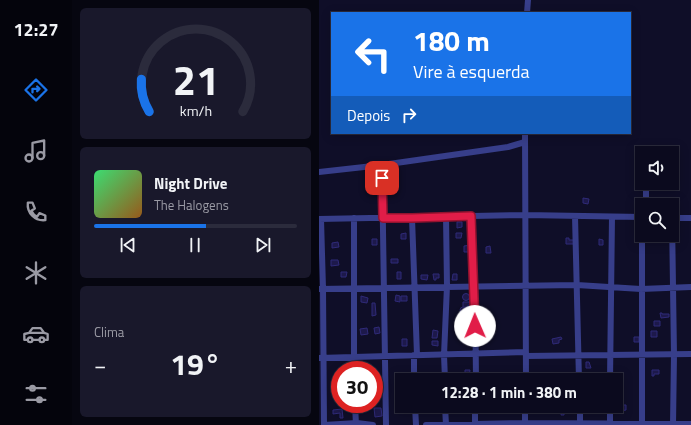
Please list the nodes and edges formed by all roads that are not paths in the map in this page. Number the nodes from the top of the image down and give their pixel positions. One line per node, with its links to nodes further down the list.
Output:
1 (528, 0): 2 (street)
2 (527, 12)
3 (525, 134): 4 (street)
4 (525, 142): 5 (street); 7 (street)
5 (382, 165): 6 (street); 14 (street)
6 (319, 172)
7 (525, 215): 9 (street); 10 (street); 21 (street)
8 (446, 216): 9 (street); 15 (street); 23 (street)
9 (471, 216): 24 (street)
10 (575, 216): 11 (street); 22 (street)
11 (612, 217): 12 (street); 26 (street)
12 (635, 217)
13 (354, 218): 14 (street); 18 (street); 30 (street)
14 (383, 218): 15 (street); 31 (street)
15 (412, 218): 25 (street)
16 (679, 218): 17 (street)
17 (691, 218)
18 (320, 219): 29 (street)
19 (642, 242): 32 (street)
20 (672, 242): 27 (street)
21 (525, 285): 22 (street); 24 (street); 34 (street)
22 (577, 285): 26 (street); 38 (street)
23 (447, 286): 24 (street); 25 (street); 37 (street)
24 (475, 286): 33 (street)
25 (415, 287): 31 (street); 36 (street)
26 (610, 287): 32 (street); 39 (street)
27 (673, 287): 28 (street); 32 (street); 41 (street)
28 (691, 287)
29 (321, 288): 30 (street); 44 (street)
30 (354, 288): 31 (street); 43 (street)
31 (385, 288): 42 (street)
32 (641, 288): 40 (street)
33 (476, 354): 34 (street); 37 (street); 48 (street)
34 (526, 354): 38 (street); 49 (street)
35 (691, 354): 41 (street)
36 (415, 355): 37 (street); 42 (street); 46 (street)
37 (444, 355): 47 (street)
38 (578, 355): 39 (street); 50 (street)
39 (610, 355): 40 (street); 51 (street)
40 (642, 355): 41 (street); 64 (street)
41 (674, 355): 65 (street)
42 (386, 356): 43 (street); 68 (street)
43 (353, 357): 44 (street); 45 (street)
44 (321, 358): 59 (street)
45 (353, 361)
46 (414, 373)
47 (445, 373)
48 (476, 373)
49 (526, 373)
50 (579, 373)
51 (610, 373)
52 (356, 413): 60 (street)
53 (415, 413): 69 (street)
54 (445, 413): 71 (street)
55 (475, 413): 61 (street)
56 (525, 413): 62 (street)
57 (580, 413): 72 (street)
58 (610, 413): 63 (street)
59 (321, 422): 60 (street)
60 (357, 424): 67 (street)
61 (475, 424): 62 (street); 71 (street)
62 (525, 424): 72 (street)
63 (610, 424): 64 (street); 72 (street)
64 (642, 424): 65 (street)
65 (673, 424): 66 (street)
66 (691, 424)
67 (373, 425)
68 (386, 425)
69 (416, 425)
70 (426, 425): 71 (street)
71 (446, 425)
72 (580, 425)

